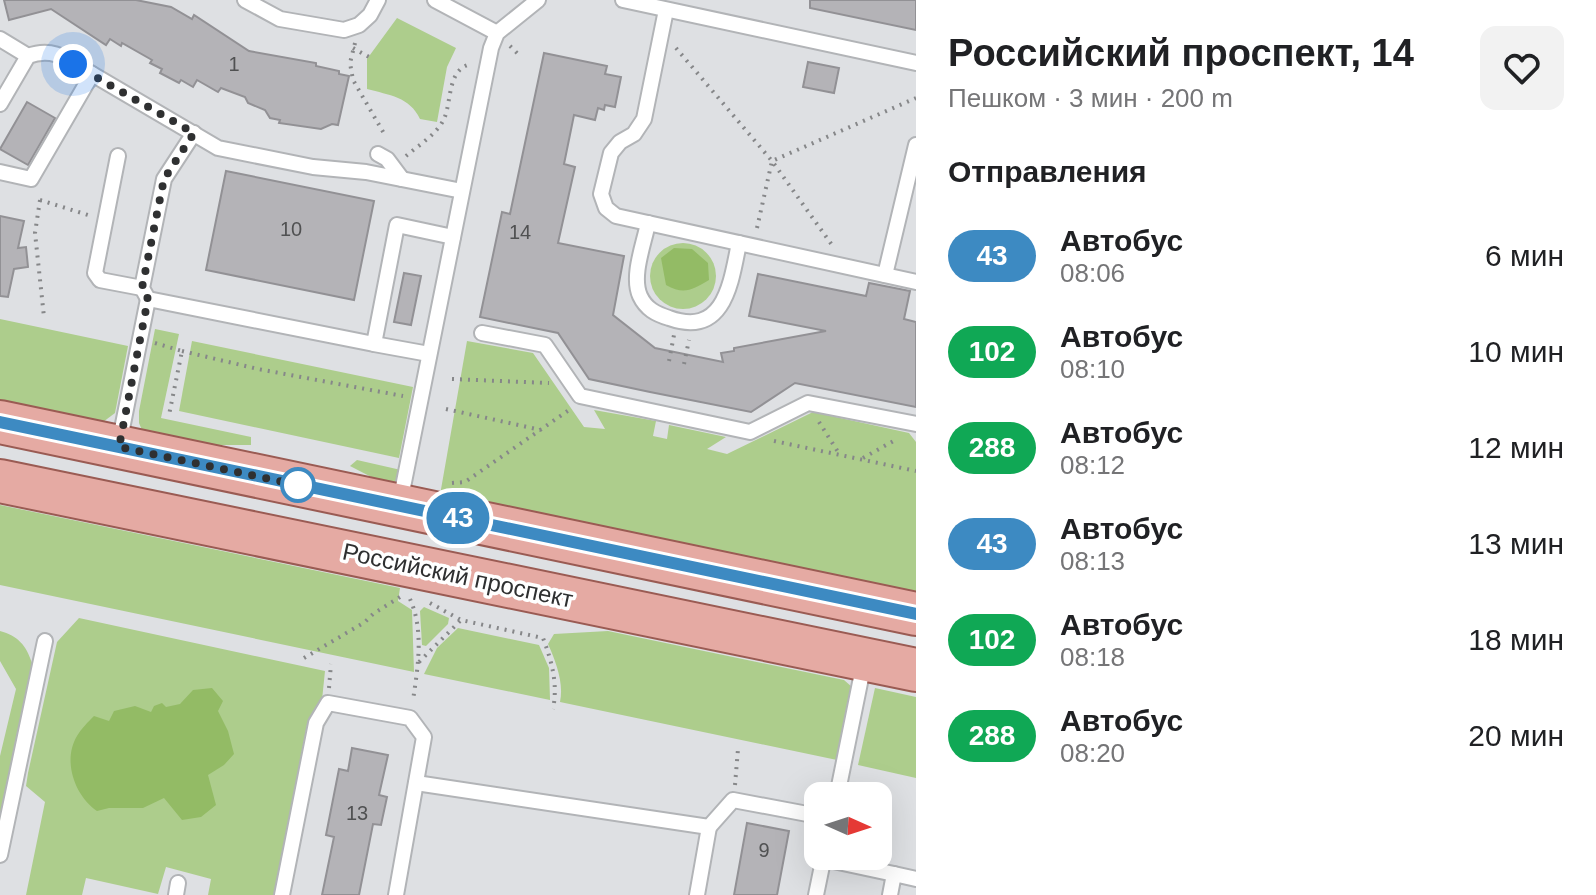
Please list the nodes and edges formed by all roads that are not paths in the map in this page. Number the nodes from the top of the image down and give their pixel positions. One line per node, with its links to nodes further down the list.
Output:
1 (245, 0): 2 (lane)
2 (378, 0)
3 (435, 0): 7 (lane)
4 (538, 0): 7 (lane)
5 (623, 0): 6 (lane)
6 (666, 10): 10 (lane); 18 (lane)
7 (497, 33): 17 (lane)
8 (0, 39): 9 (lane)
9 (28, 56): 11 (lane); 12 (lane)
10 (916, 63)
11 (92, 74): 13 (lane); 16 (lane)
12 (0, 104)
13 (194, 133): 17 (lane); 23 (lane)
14 (916, 145): 21 (lane)
15 (118, 156): 23 (lane)
16 (0, 172)
17 (462, 191): 19 (lane)
18 (648, 223): 20 (lane); 20 (lane)
19 (453, 237): 25 (lane); 26 (lane)
20 (746, 244): 21 (lane)
21 (885, 275): 22 (lane)
22 (916, 282)
23 (145, 294): 25 (lane); 29 (lane)
24 (482, 333): 28 (lane)
25 (374, 344): 26 (lane)
26 (429, 354): 31 (lane)
27 (0, 422): 29 (main road)
28 (912, 429)
29 (119, 447): 31 (main road)
30 (0, 481): 34 (main road, Российский проспект)
31 (399, 506): 32 (main road)
32 (916, 614)
33 (45, 641): 40 (lane)
34 (865, 659): 35 (main road, Российский проспект); 36 (lane)
35 (916, 670)
36 (840, 782)
37 (416, 783): 39 (lane); 45 (lane); 46 (lane)
38 (804, 813): 39 (lane)
39 (709, 827): 47 (lane)
40 (0, 855)
41 (821, 870): 48 (lane)
42 (876, 870): 43 (lane)
43 (894, 874): 44 (lane); 49 (lane)
44 (916, 879)
45 (282, 895)
46 (396, 895)
47 (697, 895)
48 (816, 895)
49 (890, 895)

